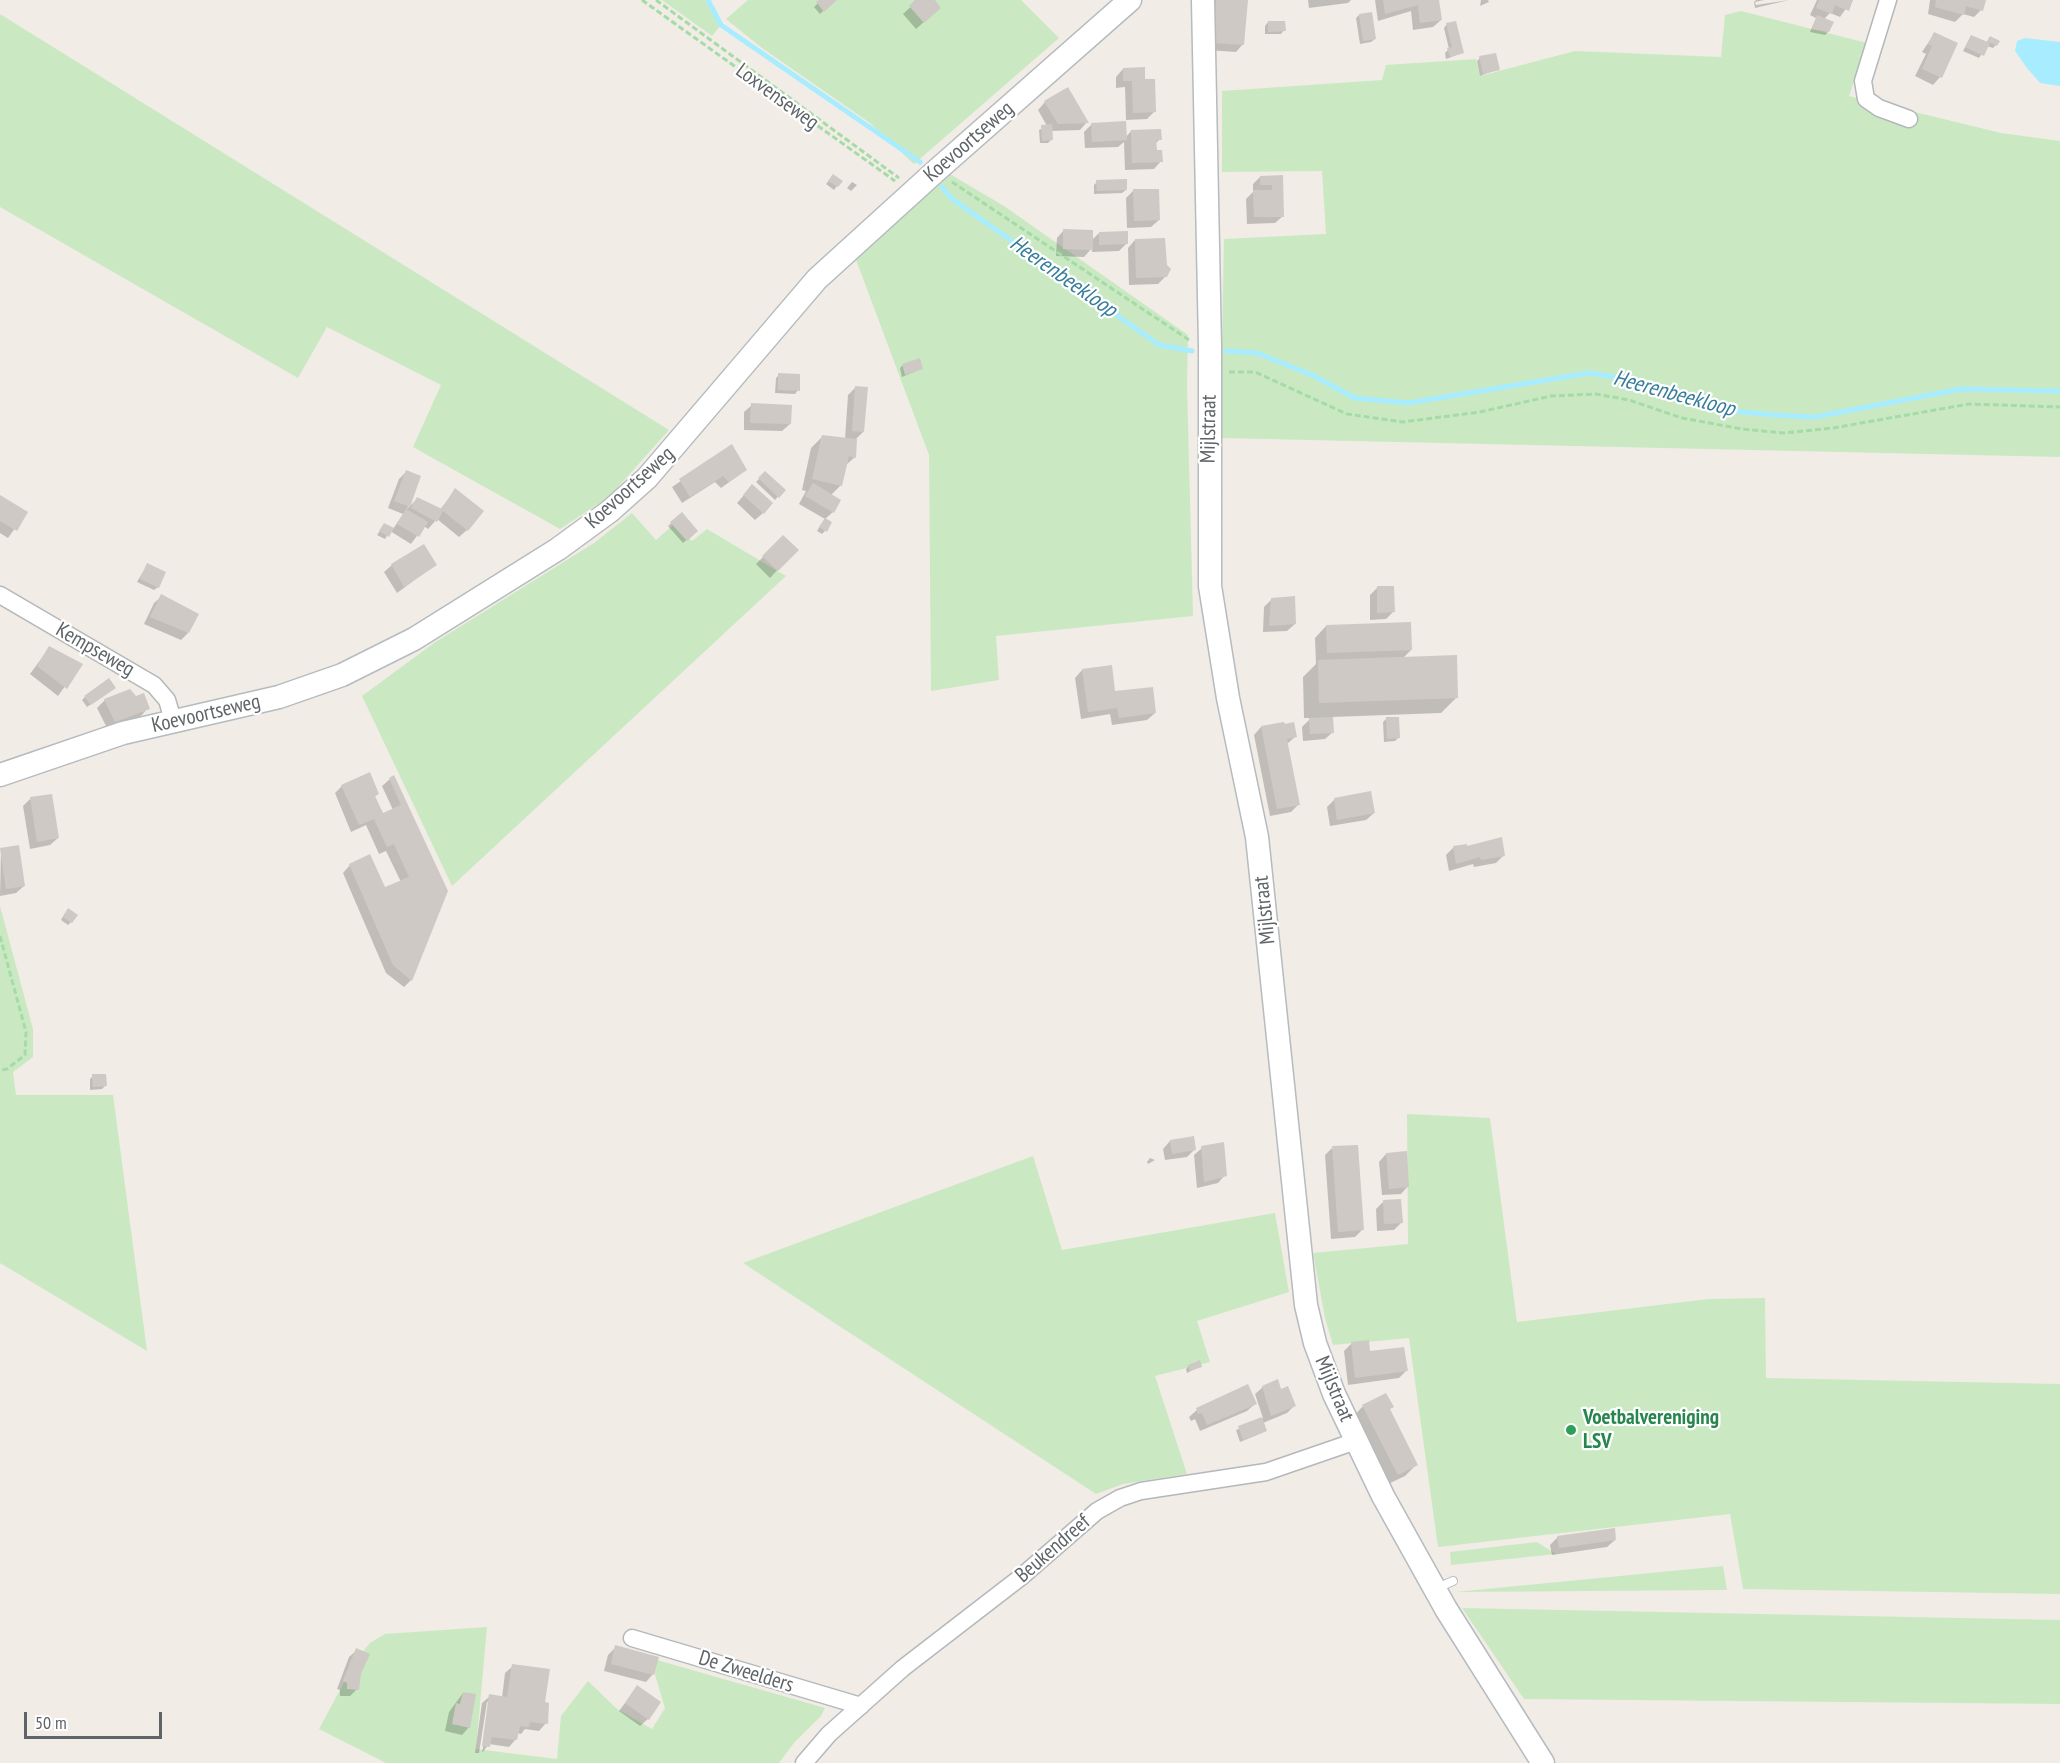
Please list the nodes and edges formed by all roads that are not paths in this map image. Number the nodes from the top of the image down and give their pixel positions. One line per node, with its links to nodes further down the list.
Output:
1 (1130, 0): 6 (street, Koevoortseweg)
2 (1203, 0): 8 (street, Mijlstraat)
3 (1888, 0): 4 (street)
4 (1909, 119)
5 (0, 595): 6 (street, Kempseweg)
6 (173, 720): 7 (street, Koevoortseweg)
7 (0, 775)
8 (1356, 1441): 10 (street, Beukendreef); 12 (street, Mijlstraat)
9 (632, 1638): 10 (street, De Zweelders)
10 (861, 1706): 11 (street, Beukendreef)
11 (804, 1763)
12 (1543, 1763)

